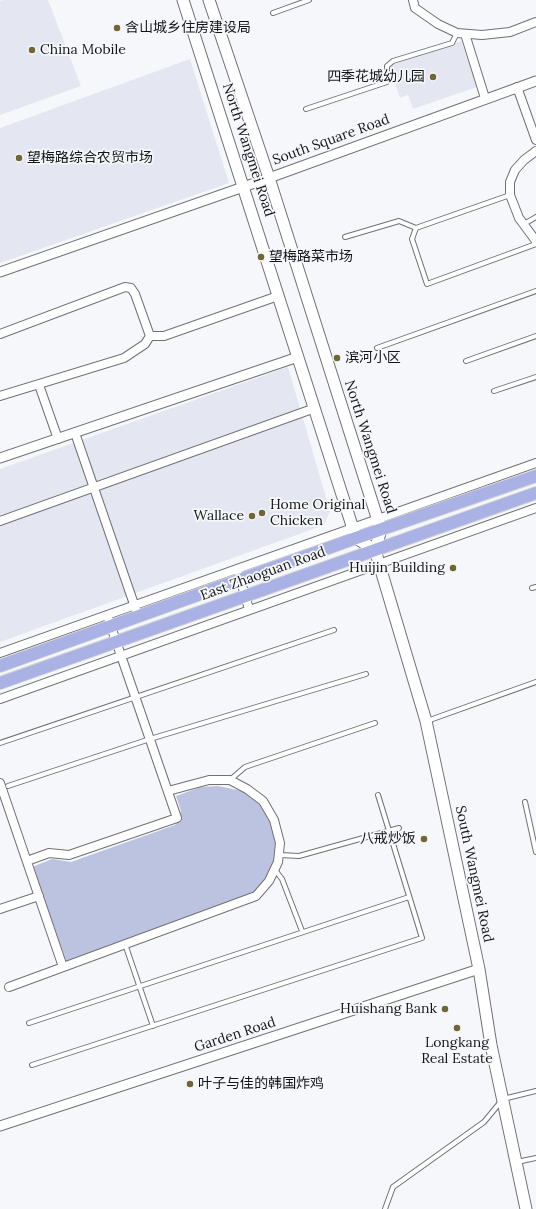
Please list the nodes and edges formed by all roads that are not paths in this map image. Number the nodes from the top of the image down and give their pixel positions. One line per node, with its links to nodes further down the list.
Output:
1 (184, 0): 15 (main road, North Wangmei Road)
2 (209, 0): 14 (main road, North Wangmei Road)
3 (309, 0): 5 (lane)
4 (413, 0): 7 (street)
5 (273, 13)
6 (536, 22): 7 (street)
7 (461, 34): 10 (street); 11 (lane)
8 (536, 80): 9 (street, South Square Road)
9 (517, 87): 10 (street, South Square Road); 12 (street)
10 (485, 98): 14 (street, South Square Road)
11 (306, 110)
12 (536, 140)
13 (536, 152): 16 (street)
14 (269, 178): 15 (street, South Square Road); 46 (main road, North Wangmei Road)
15 (244, 187): 23 (street, South Square Road); 25 (main road, North Wangmei Road)
16 (510, 195): 18 (street); 19 (lane)
17 (536, 217): 18 (lane)
18 (524, 224): 21 (street)
19 (416, 228): 20 (lane); 22 (lane)
20 (345, 237)
21 (536, 241)
22 (536, 244)
23 (0, 272)
24 (536, 291): 29 (lane)
25 (278, 296): 27 (street); 30 (main road, North Wangmei Road)
26 (0, 334): 27 (street)
27 (150, 336): 33 (street)
28 (536, 336): 31 (lane)
29 (377, 348)
30 (298, 357): 36 (main road, North Wangmei Road); 37 (street)
31 (466, 361)
32 (536, 377): 34 (lane)
33 (39, 385): 35 (street); 38 (street)
34 (494, 391)
35 (0, 396)
36 (314, 408): 42 (street); 47 (main road, North Wangmei Road)
37 (75, 433): 38 (street); 42 (street)
38 (58, 439): 39 (street)
39 (0, 458)
40 (536, 463): 46 (street)
41 (536, 476): 46 (main road, East Zhaoguan Road)
42 (94, 487): 45 (street); 53 (street)
43 (536, 493): 48 (main road, East Zhaoguan Road)
44 (536, 508): 49 (street)
45 (0, 521)
46 (379, 525): 47 (main road, East Zhaoguan Road); 48 (main road, North Wangmei Road)
47 (354, 533): 48 (main road); 50 (main road, East Zhaoguan Road)
48 (375, 550): 49 (main road, South Wangmei Road); 51 (main road, East Zhaoguan Road)
49 (379, 564): 52 (street); 65 (main road, South Wangmei Road)
50 (238, 574): 51 (street); 53 (main road, East Zhaoguan Road)
51 (245, 596): 52 (street); 56 (main road, East Zhaoguan Road)
52 (250, 609): 58 (street)
53 (136, 611): 54 (main road, East Zhaoguan Road)
54 (109, 620): 56 (street); 57 (street); 59 (main road, East Zhaoguan Road)
55 (334, 630): 63 (lane)
56 (116, 642): 58 (street); 62 (main road, East Zhaoguan Road)
57 (0, 653)
58 (121, 655): 63 (street); 64 (street)
59 (0, 666)
60 (366, 674): 67 (lane)
61 (536, 682): 65 (lane)
62 (0, 683)
63 (135, 697): 67 (street); 68 (lane)
64 (0, 699)
65 (426, 721): 85 (main road, South Wangmei Road)
66 (375, 723): 69 (lane)
67 (150, 739): 70 (lane); 71 (street)
68 (0, 743)
69 (230, 780): 71 (street); 76 (street)
70 (2, 786): 77 (street)
71 (168, 791): 77 (street)
72 (378, 795): 80 (lane)
73 (525, 802): 75 (lane)
74 (399, 828): 76 (lane)
75 (536, 852)
76 (280, 855): 78 (street)
77 (27, 861): 79 (street)
78 (275, 870): 82 (lane); 83 (street)
79 (39, 896): 81 (street); 84 (street)
80 (409, 897): 82 (lane); 89 (lane)
81 (0, 910)
82 (302, 931): 86 (lane)
83 (125, 944): 84 (street); 86 (lane)
84 (63, 967): 87 (street)
85 (479, 969): 92 (main road, South Wangmei Road); 93 (street, Garden Road)
86 (139, 986): 88 (lane); 89 (lane)
87 (9, 987)
88 (29, 1023)
89 (152, 1026): 90 (lane)
90 (32, 1065)
91 (536, 1091): 92 (lane)
92 (503, 1099): 95 (main road, South Wangmei Road); 96 (lane)
93 (0, 1126)
94 (536, 1158): 95 (lane)
95 (516, 1162): 97 (main road, South Wangmei Road)
96 (385, 1209)
97 (526, 1209)

